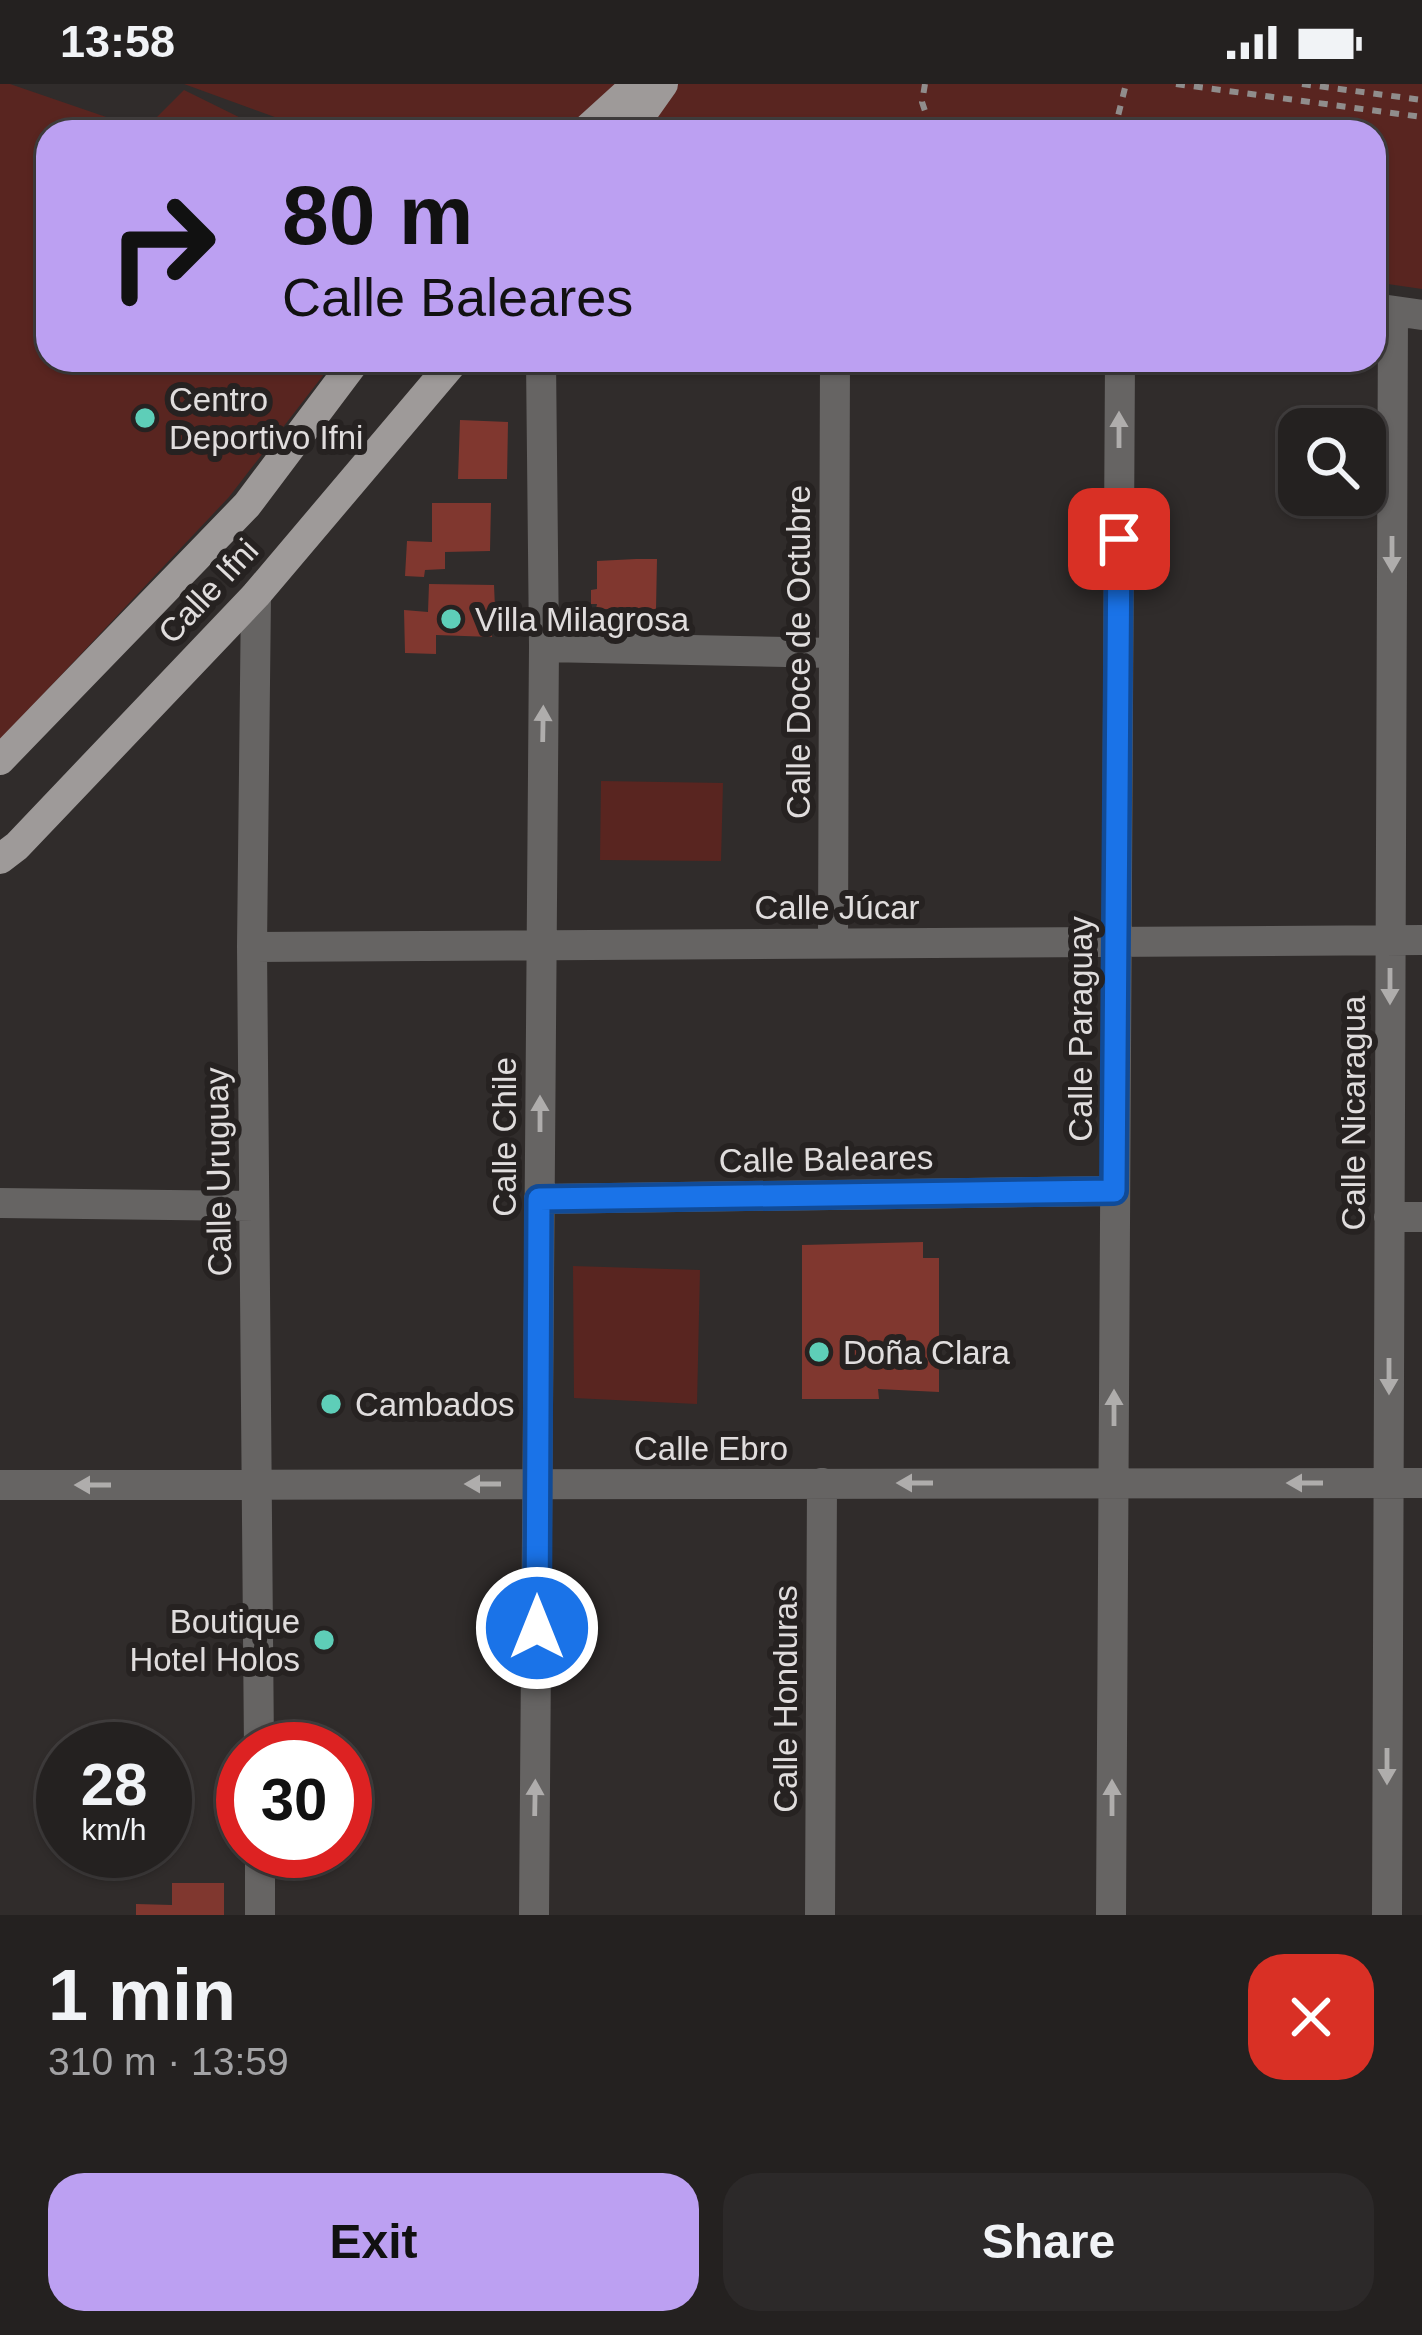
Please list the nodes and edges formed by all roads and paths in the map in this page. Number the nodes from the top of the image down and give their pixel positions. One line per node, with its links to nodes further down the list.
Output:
1 (637, 84): 9 (main road)
2 (663, 84): 10 (main road)
3 (925, 84): 11 (path)
4 (1126, 84): 12 (path)
5 (1176, 84): 8 (path)
6 (1302, 84): 7 (path)
7 (1422, 100)
8 (1422, 117)
9 (597, 120)
10 (638, 120)
11 (928, 120)
12 (1117, 120)
13 (1396, 311): 24 (street, Calle Nicaragua, one-way to 24)
14 (347, 372): 22 (main road, Calle Ifni)
15 (445, 372): 19 (main road, Calle Ifni)
16 (541, 372): 20 (street, Calle Chile)
17 (835, 372): 21 (street, Calle Doce de Octubre)
18 (1120, 372): 26 (street, Calle Paraguay, one-way to 18)
19 (256, 595): 23 (main road, Calle Ifni); 29 (street, Calle Uruguay)
20 (544, 647): 21 (street); 28 (street, Calle Chile, one-way to 20)
21 (834, 652): 27 (street, Calle Doce de Octubre)
22 (0, 760)
23 (0, 859)
24 (1390, 940): 25 (street, Calle Júcar); 26 (street, Calle Júcar); 34 (street, Calle Nicaragua, one-way to 34)
25 (1422, 940)
26 (1117, 942): 27 (street, Calle Júcar); 30 (street, Calle Paraguay)
27 (833, 944): 28 (street, Calle Júcar)
28 (540, 945): 29 (street, Calle Júcar); 31 (street, Calle Chile, one-way to 28)
29 (252, 947): 33 (street, Calle Uruguay)
30 (1114, 1191): 31 (street, Calle Baleares); 36 (street, Calle Paraguay, one-way to 30)
31 (539, 1199): 40 (street, Calle Chile)
32 (0, 1203): 33 (street)
33 (254, 1206): 39 (street, Calle Uruguay)
34 (1389, 1217): 35 (street); 37 (street, Calle Nicaragua, one-way to 37)
35 (1422, 1217)
36 (1114, 1483): 37 (street, Calle Ebro, one-way to 36); 41 (street, Calle Ebro, one-way to 41); 48 (street, Calle Paraguay, one-way to 36)
37 (1389, 1483): 38 (street, Calle Ebro); 49 (street, Calle Nicaragua, one-way to 49)
38 (1422, 1483)
39 (257, 1484): 40 (street, Calle Ebro, one-way to 39); 42 (street, Calle Ebro, one-way to 42); 43 (street, Calle Uruguay)
40 (538, 1484): 41 (street, Calle Ebro); 46 (street, Calle Chile, one-way to 40)
41 (822, 1484): 47 (street, Calle Honduras)
42 (0, 1485)
43 (259, 1722)
44 (260, 1878): 45 (street)
45 (260, 1915)
46 (534, 1915)
47 (820, 1915)
48 (1111, 1915)
49 (1387, 1915)

